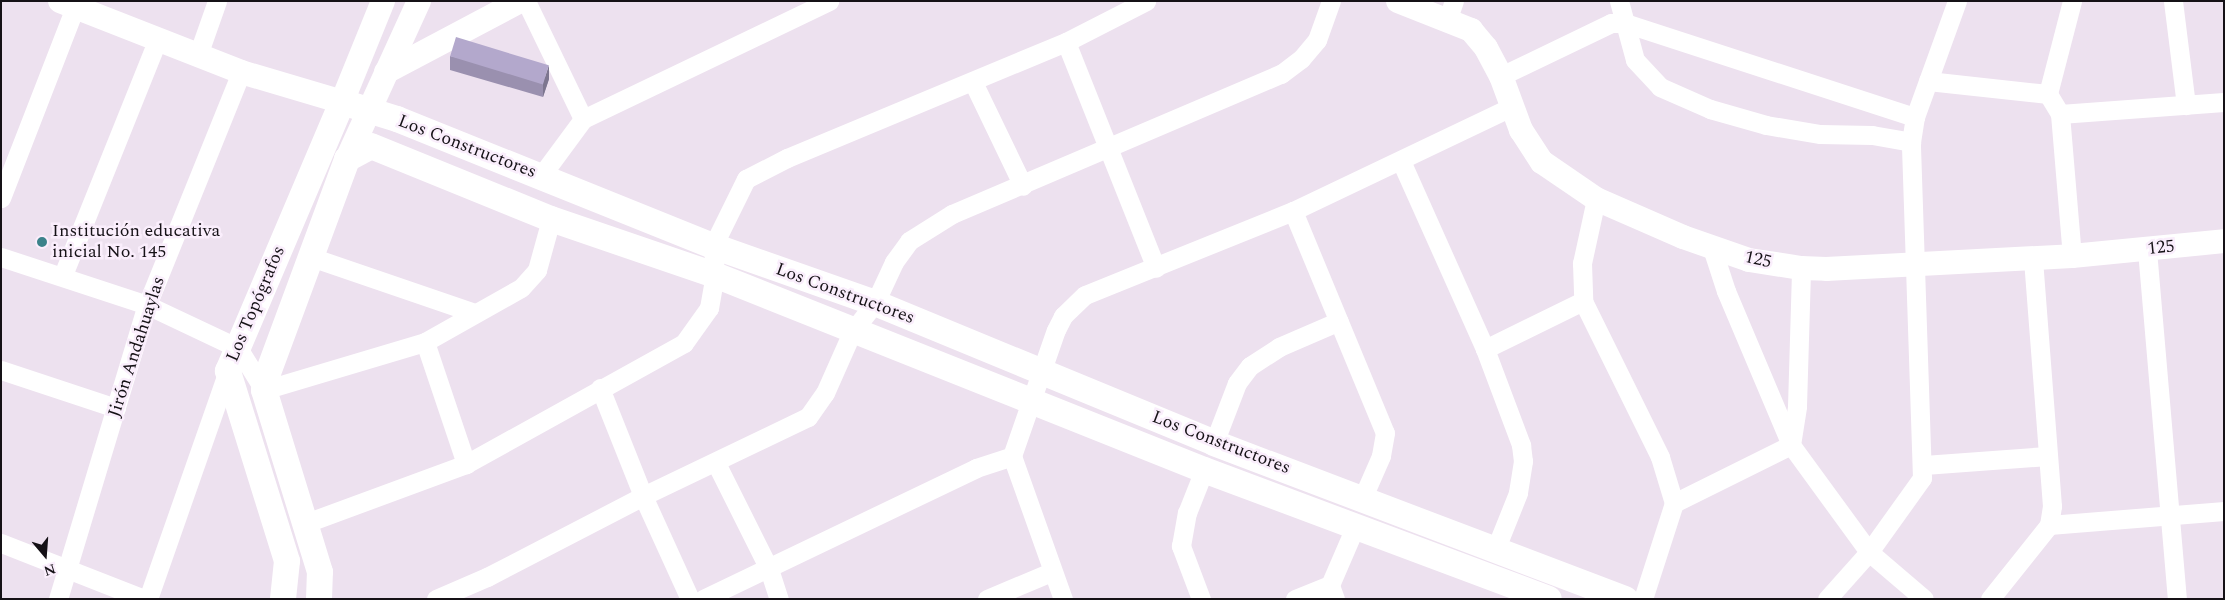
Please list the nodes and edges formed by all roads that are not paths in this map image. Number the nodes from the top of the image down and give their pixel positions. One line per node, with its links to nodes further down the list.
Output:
1 (217, 1): 19 (street)
2 (383, 1): 26 (street)
3 (419, 1): 21 (street)
4 (520, 1): 21 (street)
5 (526, 1): 33 (street)
6 (829, 1): 33 (street)
7 (1146, 1): 18 (street)
8 (1331, 1): 35 (street)
9 (1398, 1): 15 (street, 125)
10 (1619, 1): 16 (street)
11 (2072, 1): 25 (street)
12 (2173, 1): 28 (street)
13 (1954, 2): 23 (street)
14 (67, 4): 17 (street, Los Constructores); 40 (street)
15 (1450, 11): 22 (street, 125)
16 (1625, 23): 22 (street); 32 (street); 34 (street)
17 (158, 40): 19 (street, Los Constructores); 55 (street)
18 (1066, 42): 24 (street); 35 (street)
19 (198, 55): 20 (street, Los Constructores)
20 (241, 72): 26 (street, Los Constructores); 59 (street, Jirón Andahuaylas)
21 (386, 72): 30 (street)
22 (1501, 76): 29 (street, 125)
23 (1928, 81): 25 (street); 32 (street)
24 (973, 82): 39 (street); 45 (street)
25 (2048, 94): 31 (street)
26 (342, 102): 30 (main road, Los Constructores); 65 (main road, Los Topógrafos)
27 (2224, 102): 28 (street)
28 (2186, 105): 31 (street)
29 (1513, 106): 37 (street); 41 (street, 125)
30 (369, 110): 36 (street); 38 (main road, Los Constructores)
31 (2060, 114): 48 (street)
32 (1915, 117): 34 (street)
33 (583, 119): 38 (street)
34 (1911, 142): 52 (street)
35 (1108, 149): 39 (street); 53 (street)
36 (346, 159): 43 (main road, Los Constructores); 50 (main road, Los Topógrafos)
37 (1401, 160): 42 (street); 64 (street)
38 (542, 176): 45 (main road, Los Constructores)
39 (1022, 186): 58 (street)
40 (1, 198)
41 (1596, 199): 46 (street, 125); 57 (street)
42 (1293, 210): 53 (street); 61 (street)
43 (550, 219): 56 (main road, Los Constructores); 60 (street)
44 (2224, 241): 47 (street, 125)
45 (713, 246): 56 (street); 58 (main road, Los Constructores)
46 (1712, 248): 54 (street, 125); 73 (street)
47 (2147, 250): 48 (street, 125); 84 (street)
48 (2072, 256): 51 (street, 125)
49 (1, 257): 55 (street)
50 (311, 257): 60 (street); 69 (main road, Los Topógrafos)
51 (2033, 257): 52 (street, 125); 75 (street)
52 (1916, 263): 54 (street, 125); 78 (street)
53 (1156, 268): 67 (street)
54 (1801, 268): 73 (street)
55 (63, 275): 59 (street)
56 (715, 275): 62 (main road, Los Constructores); 68 (street)
57 (1583, 301): 64 (street); 82 (street)
58 (876, 303): 62 (street); 67 (main road, Los Constructores)
59 (148, 305): 65 (street); 71 (street, Jirón Andahuaylas)
60 (475, 313): 63 (street)
61 (1338, 320): 72 (street); 81 (street)
62 (852, 332): 70 (main road, Los Constructores); 76 (street)
63 (425, 342): 69 (street); 77 (street)
64 (1484, 349): 89 (street)
65 (233, 360): 69 (street); 98 (street); 99 (main road, Los Topógrafos)
66 (1, 370): 71 (street)
67 (1040, 370): 70 (street); 72 (main road, Los Constructores)
68 (600, 388): 77 (street); 80 (street)
69 (264, 390): 85 (main road)
70 (1031, 401): 74 (street); 79 (main road, Los Constructores)
71 (116, 408): 92 (street, Jirón Andahuaylas)
72 (1214, 443): 81 (main road, Los Constructores)
73 (1791, 445): 82 (street); 90 (street)
74 (1012, 456): 91 (street); 93 (street)
75 (2048, 456): 78 (street); 86 (street)
76 (716, 463): 80 (street); 91 (street)
77 (466, 464): 85 (street)
78 (1924, 465): 90 (street)
79 (1204, 470): 87 (main road, Los Constructores); 107 (street)
80 (643, 496): 101 (street); 102 (street)
81 (1363, 497): 89 (main road, Los Constructores)
82 (1674, 503): 111 (street)
83 (2224, 511): 84 (street)
84 (2170, 518): 86 (street); 115 (street)
85 (306, 523): 100 (main road)
86 (2049, 525): 114 (street)
87 (1355, 527): 94 (main road, Los Constructores); 95 (street)
88 (1, 543): 92 (street)
89 (1496, 548): 110 (main road, Los Constructores)
90 (1869, 552): 112 (street); 113 (street)
91 (769, 569): 103 (street); 104 (street)
92 (69, 571): 96 (street, Jirón Andahuaylas); 97 (street)
93 (1051, 572): 105 (street); 106 (street)
94 (1514, 591): 109 (main road, Los Constructores)
95 (1332, 592): 108 (street)
96 (58, 599)
97 (144, 599)
98 (148, 599)
99 (283, 599)
100 (319, 599)
101 (436, 599)
102 (690, 599)
103 (703, 599)
104 (779, 599)
105 (987, 599)
106 (1063, 599)
107 (1201, 599)
108 (1295, 599)
109 (1548, 599)
110 (1625, 599)
111 (1644, 599)
112 (1827, 599)
113 (1924, 599)
114 (1990, 599)
115 (2177, 599)

